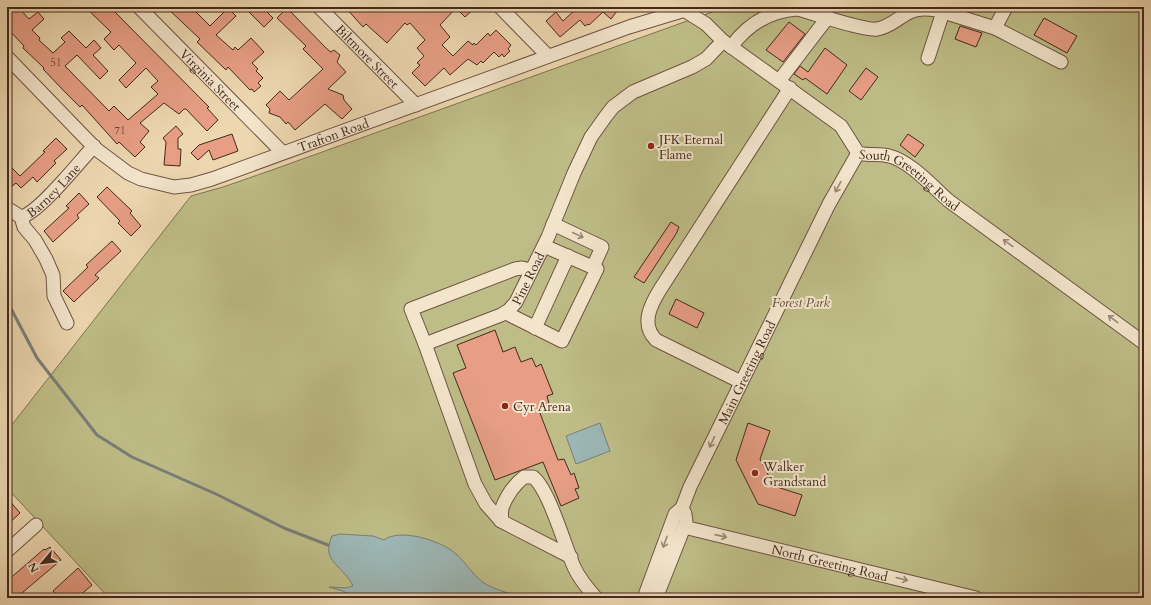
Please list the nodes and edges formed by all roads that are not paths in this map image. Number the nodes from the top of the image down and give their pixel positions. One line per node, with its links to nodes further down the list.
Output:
1 (139, 7): 18 (street, Virginia Street)
2 (319, 7): 16 (street, Biltmore Street)
3 (500, 7): 10 (street)
4 (1006, 7): 8 (street)
5 (686, 8): 9 (street, South Greeting Road); 10 (street, Trafton Road)
6 (943, 12): 7 (street, Pine Road); 8 (street, Pine Road); 12 (street)
7 (828, 17): 9 (street, Pine Road); 14 (street)
8 (995, 28): 13 (street, Pine Road)
9 (727, 44): 14 (street, South Greeting Road); 22 (street, Pine Road)
10 (548, 56): 16 (street, Trafton Road)
11 (7, 58): 17 (street, Trafton Road)
12 (928, 58)
13 (1061, 62)
14 (779, 81): 15 (street, South Greeting Road)
15 (790, 88): 19 (street, South Greeting Road); 32 (street)
16 (416, 105): 18 (street, Trafton Road)
17 (94, 146): 18 (street, Trafton Road); 21 (street, Barney Lane)
18 (282, 152)
19 (858, 153): 30 (street, South Greeting Road, one-way to 19); 32 (street, Main Greeting Road, one-way to 32)
20 (7, 208): 21 (street, Barney Lane)
21 (21, 217): 28 (street)
22 (553, 224): 23 (street, Pine Road); 25 (street, one-way to 25)
23 (544, 246): 24 (street); 26 (street, Pine Road)
24 (568, 256): 25 (street); 29 (street)
25 (593, 267): 29 (street)
26 (530, 270): 27 (street, Pine Road); 31 (street)
27 (506, 313): 29 (street); 31 (street, Pine Road)
28 (67, 323)
29 (535, 328)
30 (1144, 343)
31 (425, 344): 34 (street)
32 (741, 382): 33 (street, Main Greeting Road, one-way to 33)
33 (682, 508): 36 (street, Main Greeting Road); 40 (street, Main Greeting Road, one-way to 40)
34 (501, 521): 38 (street); 38 (street)
35 (36, 525): 37 (street)
36 (684, 527): 41 (street, Main Greeting Road); 42 (street, North Greeting Road, one-way to 42)
37 (7, 551)
38 (571, 557): 39 (street)
39 (596, 598)
40 (644, 598)
41 (656, 598)
42 (976, 598)

